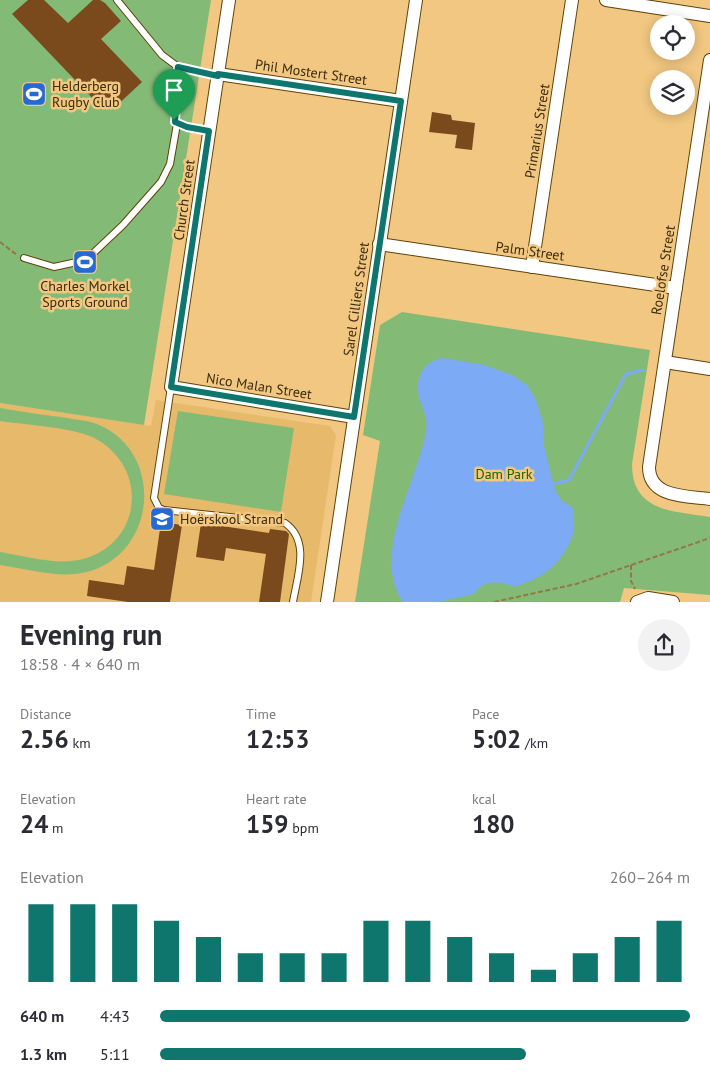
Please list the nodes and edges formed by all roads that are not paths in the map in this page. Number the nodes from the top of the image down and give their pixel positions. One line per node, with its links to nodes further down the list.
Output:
1 (117, 0): 8 (lane)
2 (229, 0): 9 (street, Church Street)
3 (416, 0): 10 (street, Sarel Cilliers Street)
4 (572, 0): 15 (street, Primarius Street)
5 (606, 0): 6 (street)
6 (710, 16)
7 (710, 60): 16 (street, Roelofse Street)
8 (178, 67): 9 (lane); 11 (lane)
9 (218, 75): 10 (street, Phil Mostert Street); 12 (street, Church Street)
10 (401, 101): 13 (street, Sarel Cilliers Street)
11 (177, 124): 12 (lane); 14 (lane)
12 (209, 131): 19 (street, Church Street)
13 (379, 244): 15 (street, Palm Street); 20 (street, Sarel Cilliers Street)
14 (24, 258)
15 (532, 267): 16 (street, Palm Street)
16 (676, 288): 17 (street, Roelofse Street)
17 (665, 362): 18 (street); 21 (street, Roelofse Street)
18 (710, 369)
19 (172, 381): 20 (street, Nico Malan Street); 22 (lane)
20 (354, 417): 23 (street, Sarel Cilliers Street)
21 (710, 499)
22 (293, 602)
23 (327, 602)
24 (637, 602): 25 (street)
25 (674, 602)

